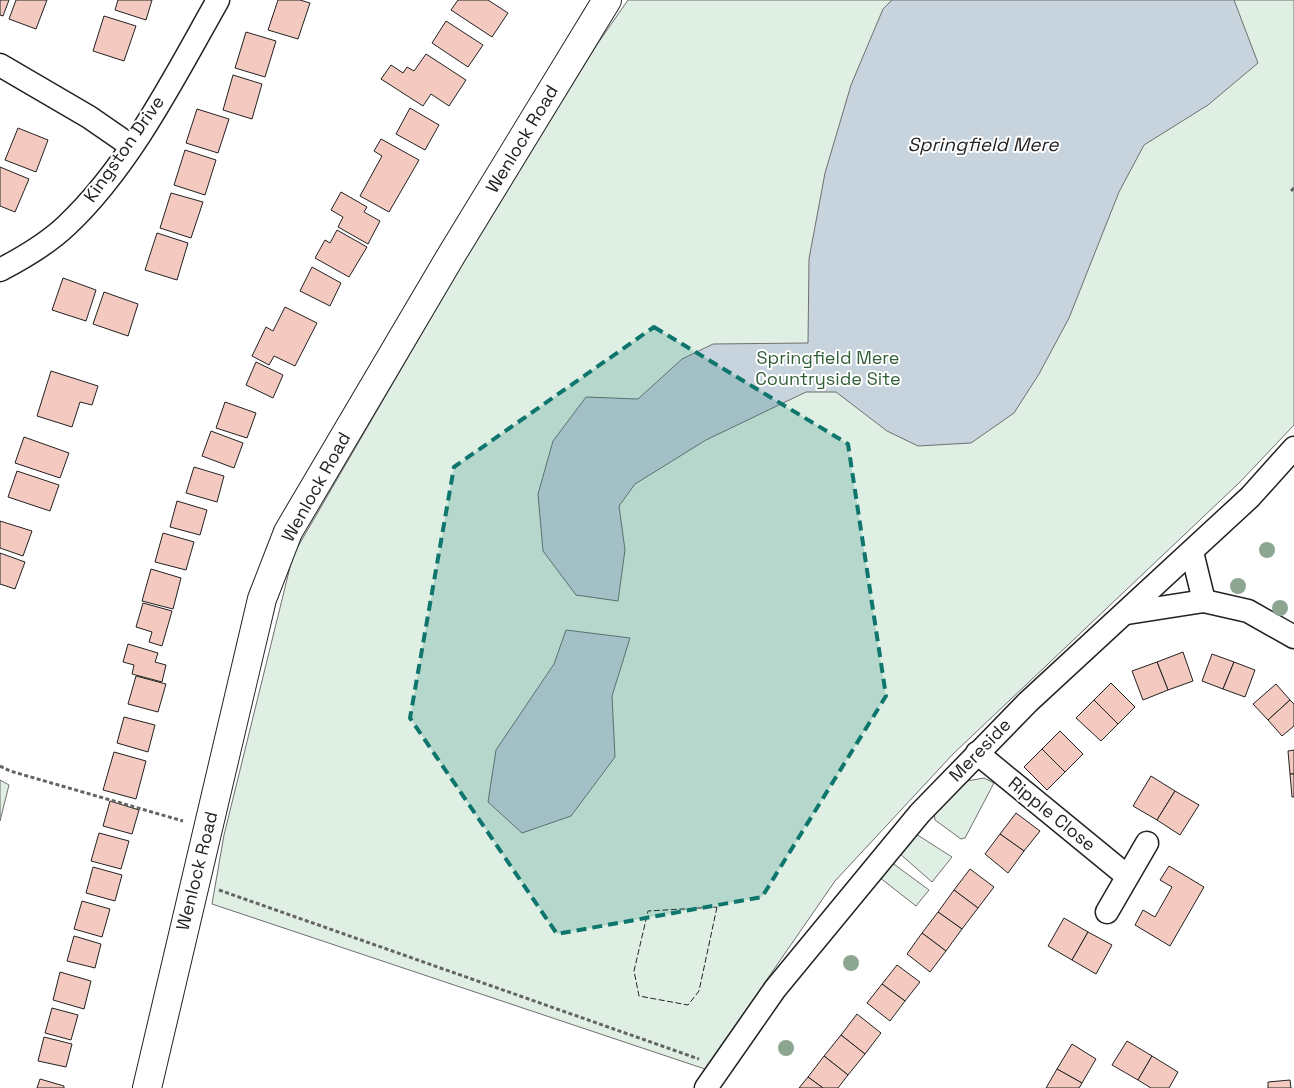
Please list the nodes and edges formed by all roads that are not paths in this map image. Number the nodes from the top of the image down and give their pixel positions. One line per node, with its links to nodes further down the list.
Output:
1 (218, 0): 4 (street, Kingston Drive)
2 (607, 0): 15 (main road, Wenlock Road)
3 (0, 65): 4 (street)
4 (131, 146): 5 (street, Kingston Drive)
5 (0, 270)
6 (1294, 448): 7 (street, Mereside)
7 (1192, 552): 8 (street); 9 (street, Mereside)
8 (1204, 601): 9 (street); 10 (street)
9 (1127, 613): 11 (street, Mereside)
10 (1294, 637)
11 (977, 753): 13 (street, Ripple Close); 16 (street, Mereside)
12 (1147, 843): 13 (street)
13 (1127, 876): 14 (street)
14 (1107, 912)
15 (146, 1088)
16 (706, 1088)

